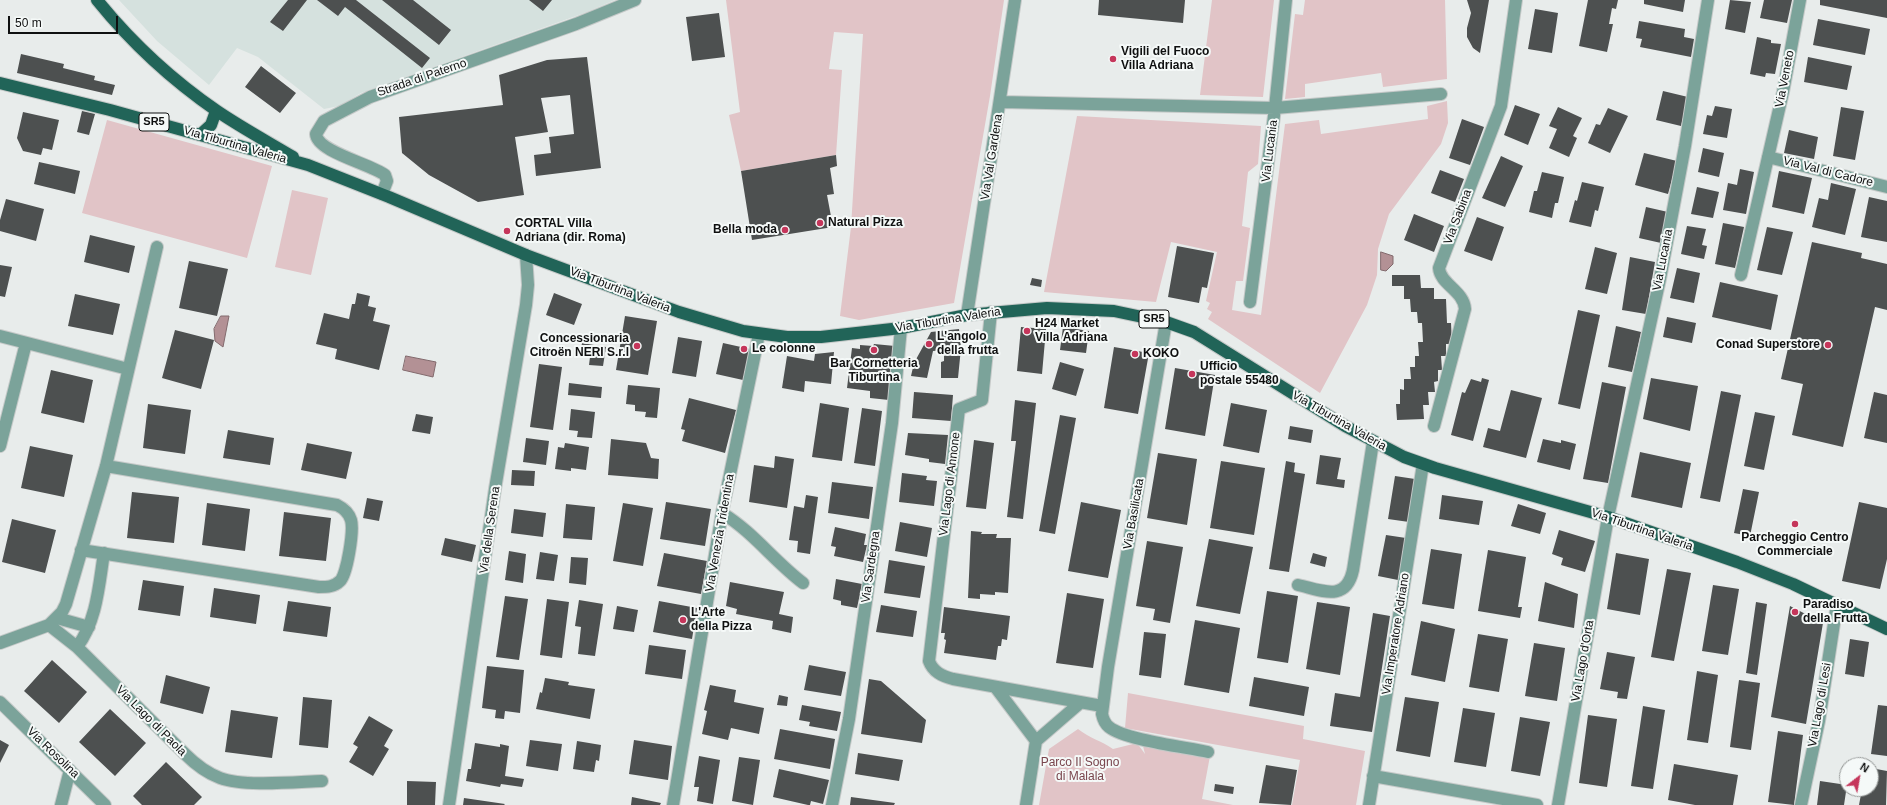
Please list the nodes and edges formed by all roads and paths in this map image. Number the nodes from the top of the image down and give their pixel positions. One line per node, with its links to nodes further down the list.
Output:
1 (96, 0): 12 (main road, Via Tiburtina Valeria / SR5)
2 (635, 0): 17 (street, Strada di Paterno)
3 (1015, 0): 10 (street, Via Val Gardena)
4 (1286, 0): 11 (street, Via Lucania)
5 (1516, 0): 30 (street, Via Sabina)
6 (1708, 0): 36 (street, Via Lucania)
7 (1800, 0): 14 (street, Via Veneto)
8 (0, 82): 13 (main road, Via Tiburtina Valeria / SR5)
9 (1441, 94): 11 (street)
10 (1001, 102): 11 (street); 23 (street, Via Val Gardena)
11 (1275, 108): 21 (street, Via Lucania)
12 (216, 110): 13 (main road); 15 (main road, Via Tiburtina Valeria / SR5)
13 (200, 135): 15 (main road, Via Tiburtina Valeria / SR5)
14 (1768, 158): 16 (street, Via Val di Cadore); 20 (street, Via Veneto)
15 (308, 165): 17 (main road, Via Tiburtina Valeria / SR5)
16 (1887, 187)
17 (382, 194): 19 (main road, Via Tiburtina Valeria / SR5)
18 (157, 247): 29 (street)
19 (526, 255): 26 (main road, Via Tiburtina Valeria / SR5); 58 (street, Via della Serena)
20 (1741, 275)
21 (1250, 302)
22 (991, 312): 23 (main road, Via Tiburtina Valeria / SR5); 24 (main road, Via Tiburtina Valeria / SR5); 47 (street, Via Lago di Annone)
23 (967, 315): 25 (main road, Via Tiburtina Valeria / SR5)
24 (1166, 322): 31 (main road, Via Tiburtina Valeria / SR5); 50 (street, Via Basilicata)
25 (901, 328): 26 (main road, Via Tiburtina Valeria / SR5); 60 (street, Via Sardegna)
26 (759, 334): 35 (street, Via Venezia Tridentina)
27 (0, 336): 28 (street)
28 (26, 343): 29 (street); 32 (street)
29 (128, 369): 34 (street)
30 (1434, 426)
31 (1373, 442): 33 (main road, Via Tiburtina Valeria / SR5); 40 (street)
32 (0, 446)
33 (1423, 464): 36 (main road, Via Tiburtina Valeria / SR5); 54 (street, Via Imperatore Adriano)
34 (106, 466): 37 (street); 38 (street)
35 (722, 513): 39 (street); 59 (street, Via Venezia Tridentina)
36 (1608, 517): 41 (main road, Via Tiburtina Valeria / SR5); 64 (street, Via Lago d'Orta)
37 (81, 550): 38 (street); 42 (street)
38 (104, 553): 43 (street)
39 (803, 583)
40 (1298, 585)
41 (1837, 604): 44 (main road, Via Tiburtina Valeria / SR5); 65 (street, Via Lago di Lesi)
42 (53, 622): 43 (street); 45 (street); 46 (street, Via Lago di Paola)
43 (89, 627): 46 (street)
44 (1887, 629)
45 (0, 643)
46 (77, 647): 55 (street, Via Lago di Paola)
47 (996, 688): 49 (street); 51 (street)
48 (0, 702): 53 (street, Via Rosolina)
49 (1080, 703): 50 (street); 51 (street)
50 (1102, 706): 52 (street)
51 (1036, 741): 61 (street)
52 (1208, 752)
53 (70, 770): 56 (street); 57 (street, Via Rosolina)
54 (1373, 776): 62 (street, Via Imperatore Adriano); 63 (street)
55 (322, 781)
56 (62, 805)
57 (105, 805)
58 (449, 805)
59 (673, 805)
60 (832, 805)
61 (1026, 805)
62 (1369, 805)
63 (1536, 805)
64 (1558, 805)
65 (1801, 805)

